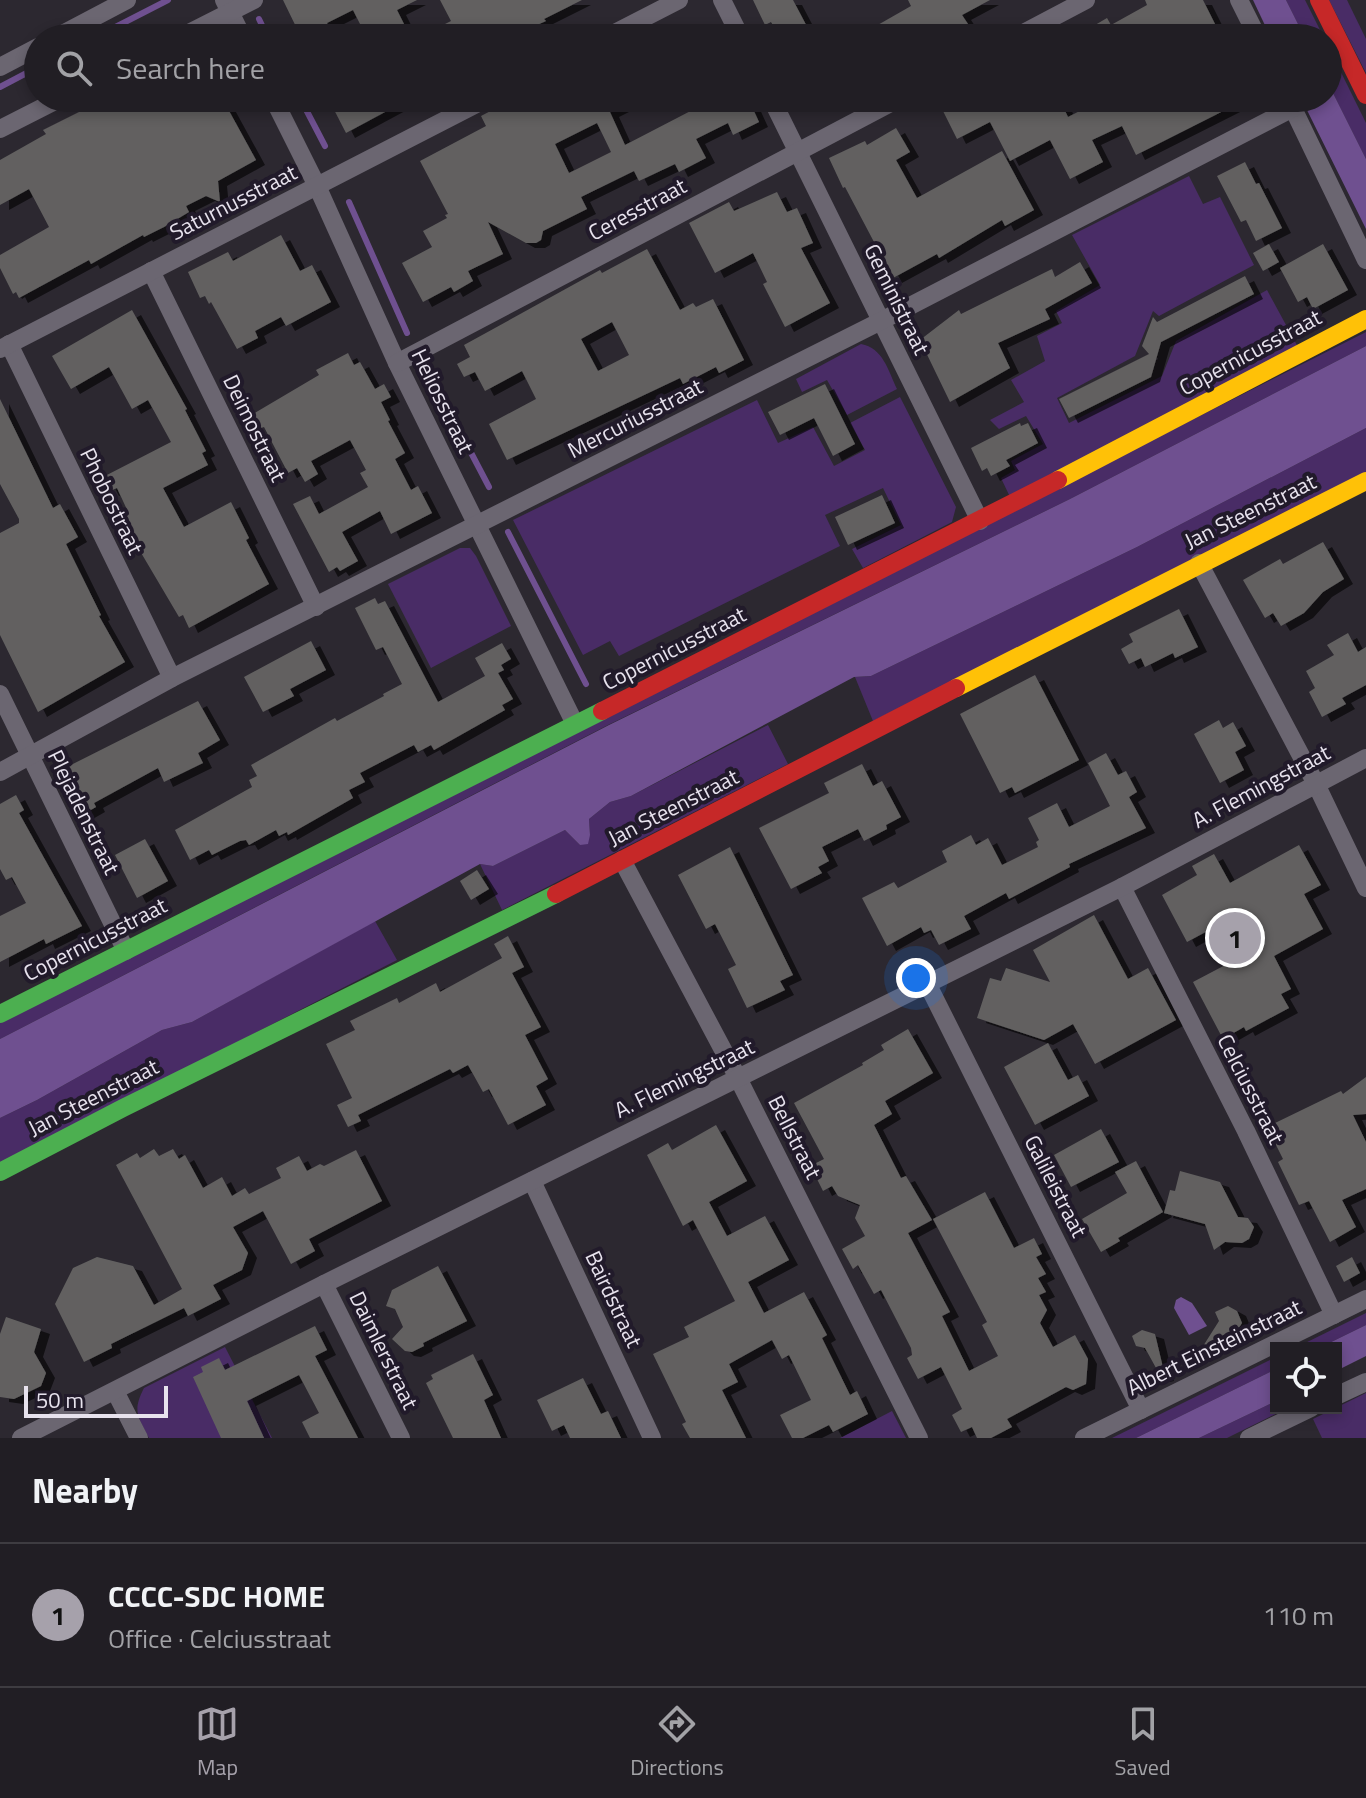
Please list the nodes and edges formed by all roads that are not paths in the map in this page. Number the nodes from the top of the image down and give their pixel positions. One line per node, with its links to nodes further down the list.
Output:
1 (127, 0): 9 (street)
2 (254, 0): 8 (street)
3 (679, 0): 12 (street)
4 (722, 0): 13 (street)
5 (1086, 0): 14 (street)
6 (1239, 0): 15 (street)
7 (1319, 0): 16 (street)
8 (227, 6): 10 (street); 11 (street)
9 (82, 24)
10 (200, 24)
11 (236, 24)
12 (632, 24)
13 (734, 24)
14 (1041, 24)
15 (1251, 24)
16 (1331, 24)
17 (1342, 46): 20 (street)
18 (24, 54): 19 (street)
19 (0, 67)
20 (1366, 95)
21 (33, 112): 28 (street)
22 (280, 112): 30 (street, Heliosstraat)
23 (461, 112): 30 (street, Saturnusstraat)
24 (778, 112): 29 (street, Geministraat)
25 (873, 112): 29 (street, Ceresstraat)
26 (1273, 112): 34 (street, Mercuriusstraat)
27 (1294, 112): 31 (street)
28 (0, 129)
29 (797, 152): 34 (street, Geministraat); 36 (street, Ceresstraat)
30 (317, 186): 32 (street, Saturnusstraat); 36 (street, Heliosstraat)
31 (1366, 260)
32 (151, 271): 35 (street, Saturnusstraat); 41 (street, Deimostraat)
33 (1366, 319): 38 (street, Copernicusstraat)
34 (881, 321): 38 (street, Geministraat); 39 (street, Mercuriusstraat)
35 (4, 346): 42 (street, Phobostraat)
36 (397, 363): 39 (street, Heliosstraat)
37 (1366, 481): 40 (street, Jan Steenstraat)
38 (980, 521): 44 (street, Copernicusstraat)
39 (478, 525): 41 (street, Mercuriusstraat); 44 (street, Heliosstraat)
40 (1199, 563): 48 (street); 49 (street, Jan Steenstraat)
41 (316, 607): 42 (street, Mercuriusstraat)
42 (172, 678): 45 (street, Mercuriusstraat)
43 (0, 694): 45 (street, Plejadenstraat)
44 (575, 724): 52 (street, Copernicusstraat)
45 (31, 756): 47 (street, Mercuriusstraat); 52 (street, Plejadenstraat)
46 (1366, 758): 48 (street, A. Flemingstraat)
47 (0, 772)
48 (1316, 784): 50 (street, A. Flemingstraat); 51 (street)
49 (622, 860): 55 (street, Bellstraat); 56 (street, Jan Steenstraat)
50 (1122, 887): 53 (street, A. Flemingstraat); 60 (street, Celciusstraat)
51 (1366, 888)
52 (126, 951): 54 (street, Copernicusstraat)
53 (927, 983): 55 (street, A. Flemingstraat); 64 (street, Galileistraat)
54 (0, 1014)
55 (738, 1078): 57 (street, A. Flemingstraat); 70 (street, Bellstraat)
56 (0, 1172)
57 (532, 1181): 58 (street, A. Flemingstraat); 69 (street, Bairdstraat)
58 (324, 1284): 62 (street, A. Flemingstraat); 68 (street, Daimlerstraat)
59 (1366, 1299): 60 (street, Albert Einsteinstraat)
60 (1334, 1315): 64 (street, Albert Einsteinstraat)
61 (1366, 1382): 63 (street)
62 (115, 1391): 66 (street, A. Flemingstraat); 67 (street)
63 (1342, 1393)
64 (1141, 1410): 71 (street, Albert Einsteinstraat)
65 (1299, 1414): 72 (street)
66 (21, 1438)
67 (139, 1438)
68 (401, 1438)
69 (652, 1438)
70 (919, 1438)
71 (1084, 1438)
72 (1249, 1438)

